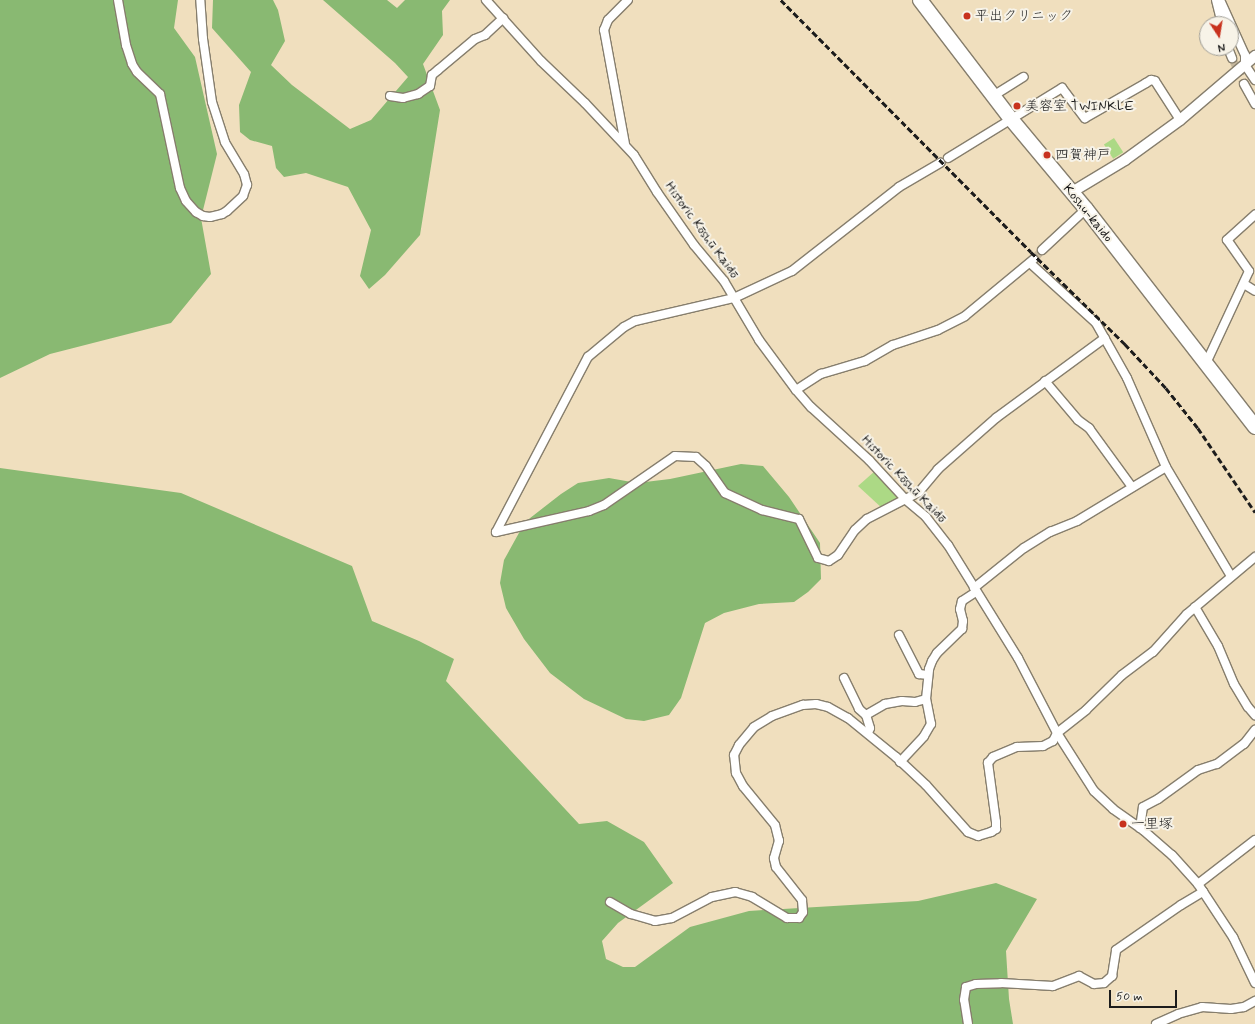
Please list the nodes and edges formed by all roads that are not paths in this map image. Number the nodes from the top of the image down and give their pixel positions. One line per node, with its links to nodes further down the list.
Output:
1 (118, 0): 2 (street)
2 (200, 0)
3 (486, 0): 9 (street)
4 (628, 0): 19 (street, Historic Kōshū Kaidō)
5 (920, 0): 15 (highway, Koshu-kaido)
6 (1216, 0): 8 (street)
7 (1220, 0): 10 (street)
8 (1220, 16)
9 (502, 18): 14 (street); 19 (street)
10 (1250, 60): 12 (street); 18 (street)
11 (1024, 77): 15 (street)
12 (1255, 80)
13 (1244, 84): 16 (street)
14 (390, 96)
15 (993, 96): 17 (highway, Koshu-kaido)
16 (1255, 104)
17 (1011, 120): 18 (street); 20 (street); 22 (highway, Koshu-kaido)
18 (1180, 120): 22 (street)
19 (625, 144): 28 (street, Historic Kōshū Kaidō)
20 (948, 158)
21 (940, 163): 28 (street)
22 (1072, 192): 23 (highway, Koshu-kaido)
23 (1086, 209): 25 (street); 33 (highway, Koshu-kaido)
24 (1255, 215): 26 (street)
25 (1042, 250)
26 (1244, 284): 27 (street); 30 (street)
27 (1255, 291)
28 (734, 298): 32 (street, Historic Kōshū Kaidō); 36 (street)
29 (1105, 338): 31 (street); 32 (street); 34 (street)
30 (1208, 359)
31 (1045, 381): 35 (street); 36 (street)
32 (796, 390): 36 (street, Historic Kōshū Kaidō)
33 (1255, 427)
34 (1166, 467): 35 (street); 38 (street)
35 (1132, 487): 39 (street)
36 (906, 500): 39 (street, Historic Kōshū Kaidō)
37 (1255, 557): 38 (street)
38 (1231, 576): 40 (street)
39 (975, 590): 42 (street); 49 (street, Historic Kōshū Kaidō)
40 (1195, 607): 46 (street); 49 (street)
41 (899, 635): 42 (street)
42 (928, 674): 44 (street)
43 (844, 678): 45 (street)
44 (926, 699): 45 (street); 50 (street)
45 (866, 715): 48 (street)
46 (1255, 715)
47 (1255, 730): 51 (street)
48 (868, 733): 50 (street); 55 (street)
49 (1057, 733): 50 (street); 51 (street, Historic Kōshū Kaidō)
50 (900, 762)
51 (1140, 828): 53 (street, Historic Kōshū Kaidō)
52 (1255, 840): 53 (street)
53 (1198, 884): 54 (street, Historic Kōshū Kaidō)
54 (1203, 892): 56 (street, Historic Kōshū Kaidō); 58 (street)
55 (610, 902)
56 (1255, 983)
57 (1255, 1001): 59 (street)
58 (968, 1024)
59 (1156, 1024)

